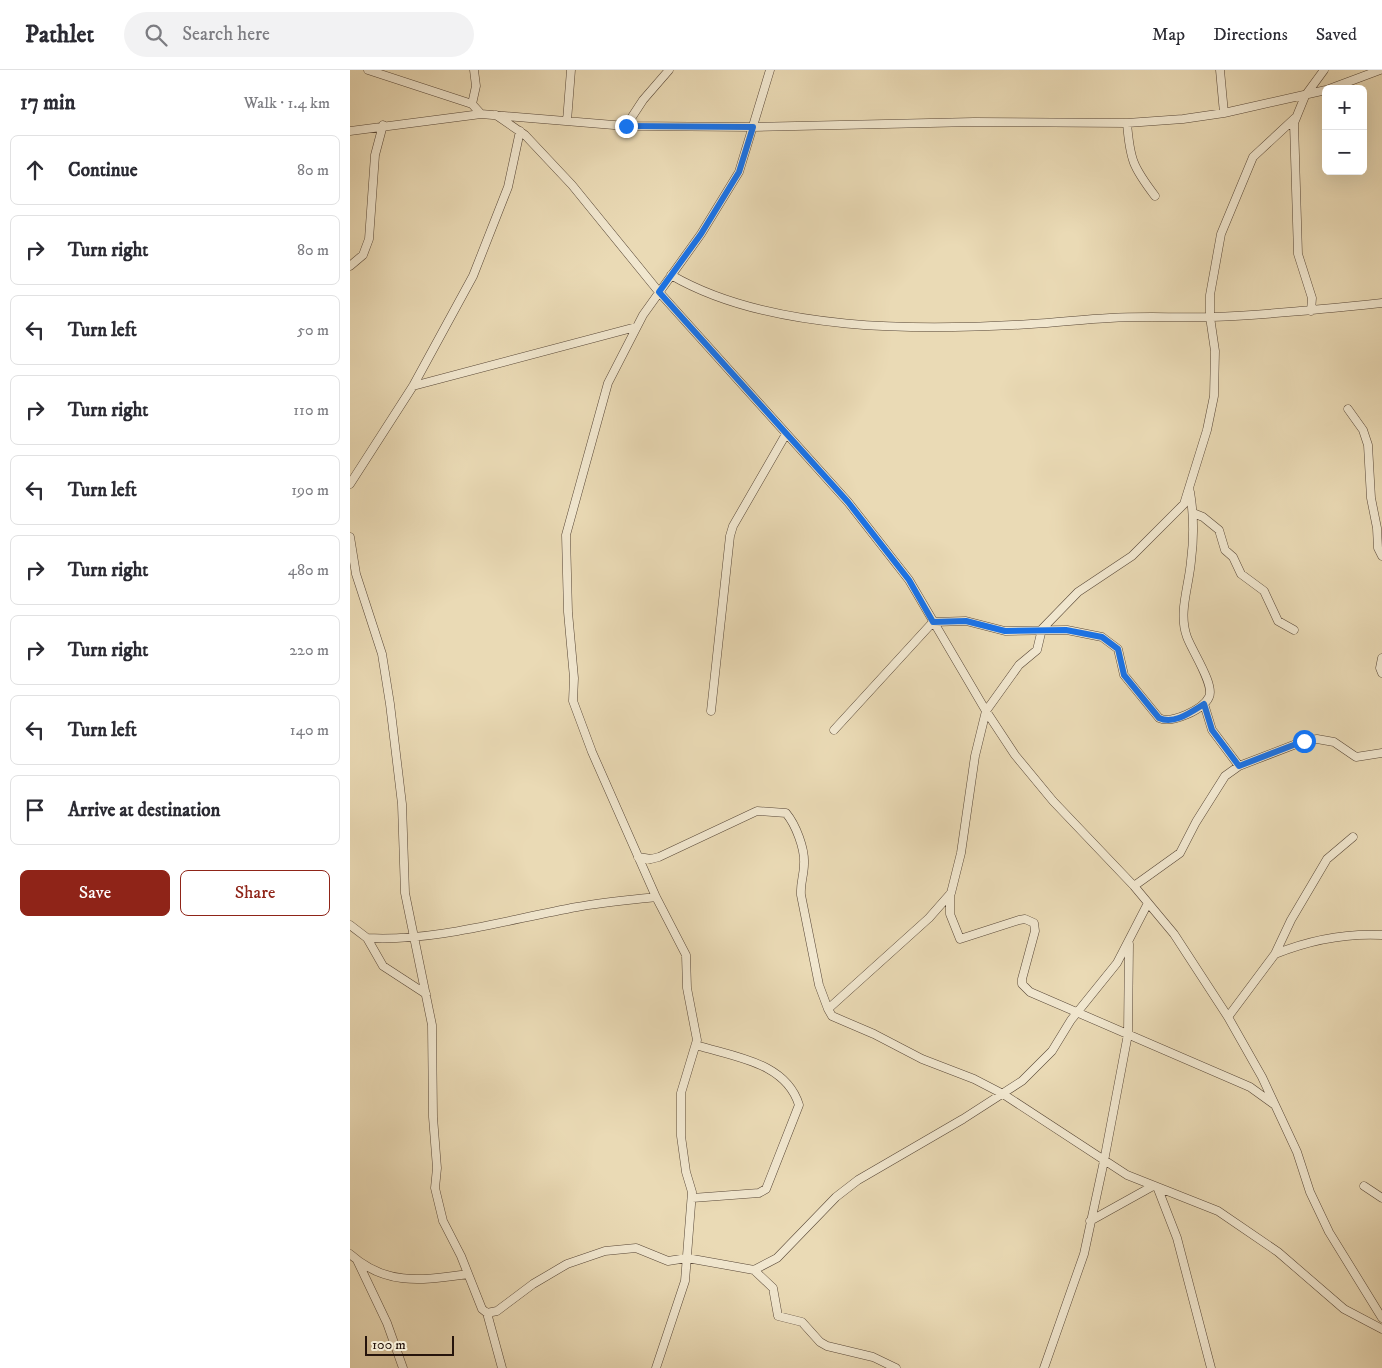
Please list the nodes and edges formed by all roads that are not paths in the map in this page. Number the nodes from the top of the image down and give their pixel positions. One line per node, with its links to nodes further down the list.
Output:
1 (368, 70): 12 (street)
2 (474, 70): 12 (street)
3 (571, 70): 17 (street)
4 (669, 70): 20 (street)
5 (770, 70): 21 (street)
6 (1220, 70): 13 (street)
7 (1324, 70): 11 (street)
8 (1380, 70): 9 (street)
9 (1341, 85)
10 (1322, 91): 11 (street)
11 (1305, 96): 13 (street); 16 (street)
12 (472, 104): 14 (street)
13 (1224, 113): 18 (street)
14 (481, 114): 15 (street); 19 (street)
15 (496, 115): 17 (street); 23 (street)
16 (1295, 118): 29 (street); 30 (street)
17 (566, 121): 20 (street)
18 (1126, 123): 21 (street); 24 (street)
19 (383, 126): 22 (street); 25 (street)
20 (626, 126): 21 (street)
21 (753, 127): 26 (street)
22 (350, 130)
23 (520, 131): 27 (street); 32 (street)
24 (1155, 196)
25 (350, 266)
26 (671, 275): 27 (street); 30 (street)
27 (659, 292): 31 (street); 34 (street)
28 (1382, 303): 29 (street)
29 (1311, 311): 30 (street)
30 (1210, 317): 36 (street)
31 (636, 327): 32 (street); 52 (street)
32 (413, 386): 35 (street)
33 (1348, 409): 39 (street)
34 (786, 434): 40 (street); 46 (street)
35 (350, 484)
36 (1190, 490): 37 (street); 41 (street)
37 (1193, 513): 42 (street); 45 (street)
38 (350, 537): 59 (street)
39 (1382, 556)
40 (933, 622): 41 (street); 47 (street); 48 (street)
41 (1042, 630): 45 (street); 47 (street)
42 (1294, 630)
43 (1382, 658): 44 (street)
44 (1382, 673)
45 (1204, 704): 50 (street)
46 (711, 710)
47 (986, 710): 53 (street); 54 (street)
48 (834, 730)
49 (1382, 753): 50 (street)
50 (1239, 766): 53 (street)
51 (1353, 836): 62 (street)
52 (638, 857): 55 (street); 64 (street)
53 (1134, 886): 56 (street)
54 (950, 893): 64 (street); 65 (street)
55 (656, 897): 59 (street); 68 (street)
56 (1148, 903): 61 (street); 66 (street)
57 (350, 925): 60 (street)
58 (1382, 935): 62 (street)
59 (414, 937): 60 (street); 63 (street)
60 (367, 938): 63 (street)
61 (1129, 942): 65 (street); 67 (street)
62 (1275, 954): 66 (street)
63 (426, 994): 81 (street)
64 (828, 1009): 69 (street)
65 (1077, 1013): 67 (street); 69 (street)
66 (1228, 1017): 70 (street)
67 (1128, 1034): 70 (street); 71 (street)
68 (696, 1045): 74 (street); 74 (street)
69 (1002, 1094): 71 (street); 80 (street)
70 (1277, 1106): 83 (street)
71 (1104, 1161): 73 (street); 76 (street)
72 (1364, 1186): 75 (street)
73 (1155, 1188): 76 (street); 84 (street); 90 (street)
74 (692, 1198): 78 (street)
75 (1382, 1198)
76 (1090, 1221): 89 (street)
77 (350, 1254): 79 (street)
78 (687, 1258): 80 (street); 82 (street); 87 (street)
79 (357, 1260): 81 (street); 85 (street)
80 (754, 1270): 88 (street)
81 (468, 1274): 82 (street)
82 (487, 1313): 86 (street)
83 (1382, 1318)
84 (1382, 1329)
85 (403, 1368)
86 (502, 1368)
87 (656, 1368)
88 (896, 1368)
89 (1044, 1368)
90 (1211, 1368)

